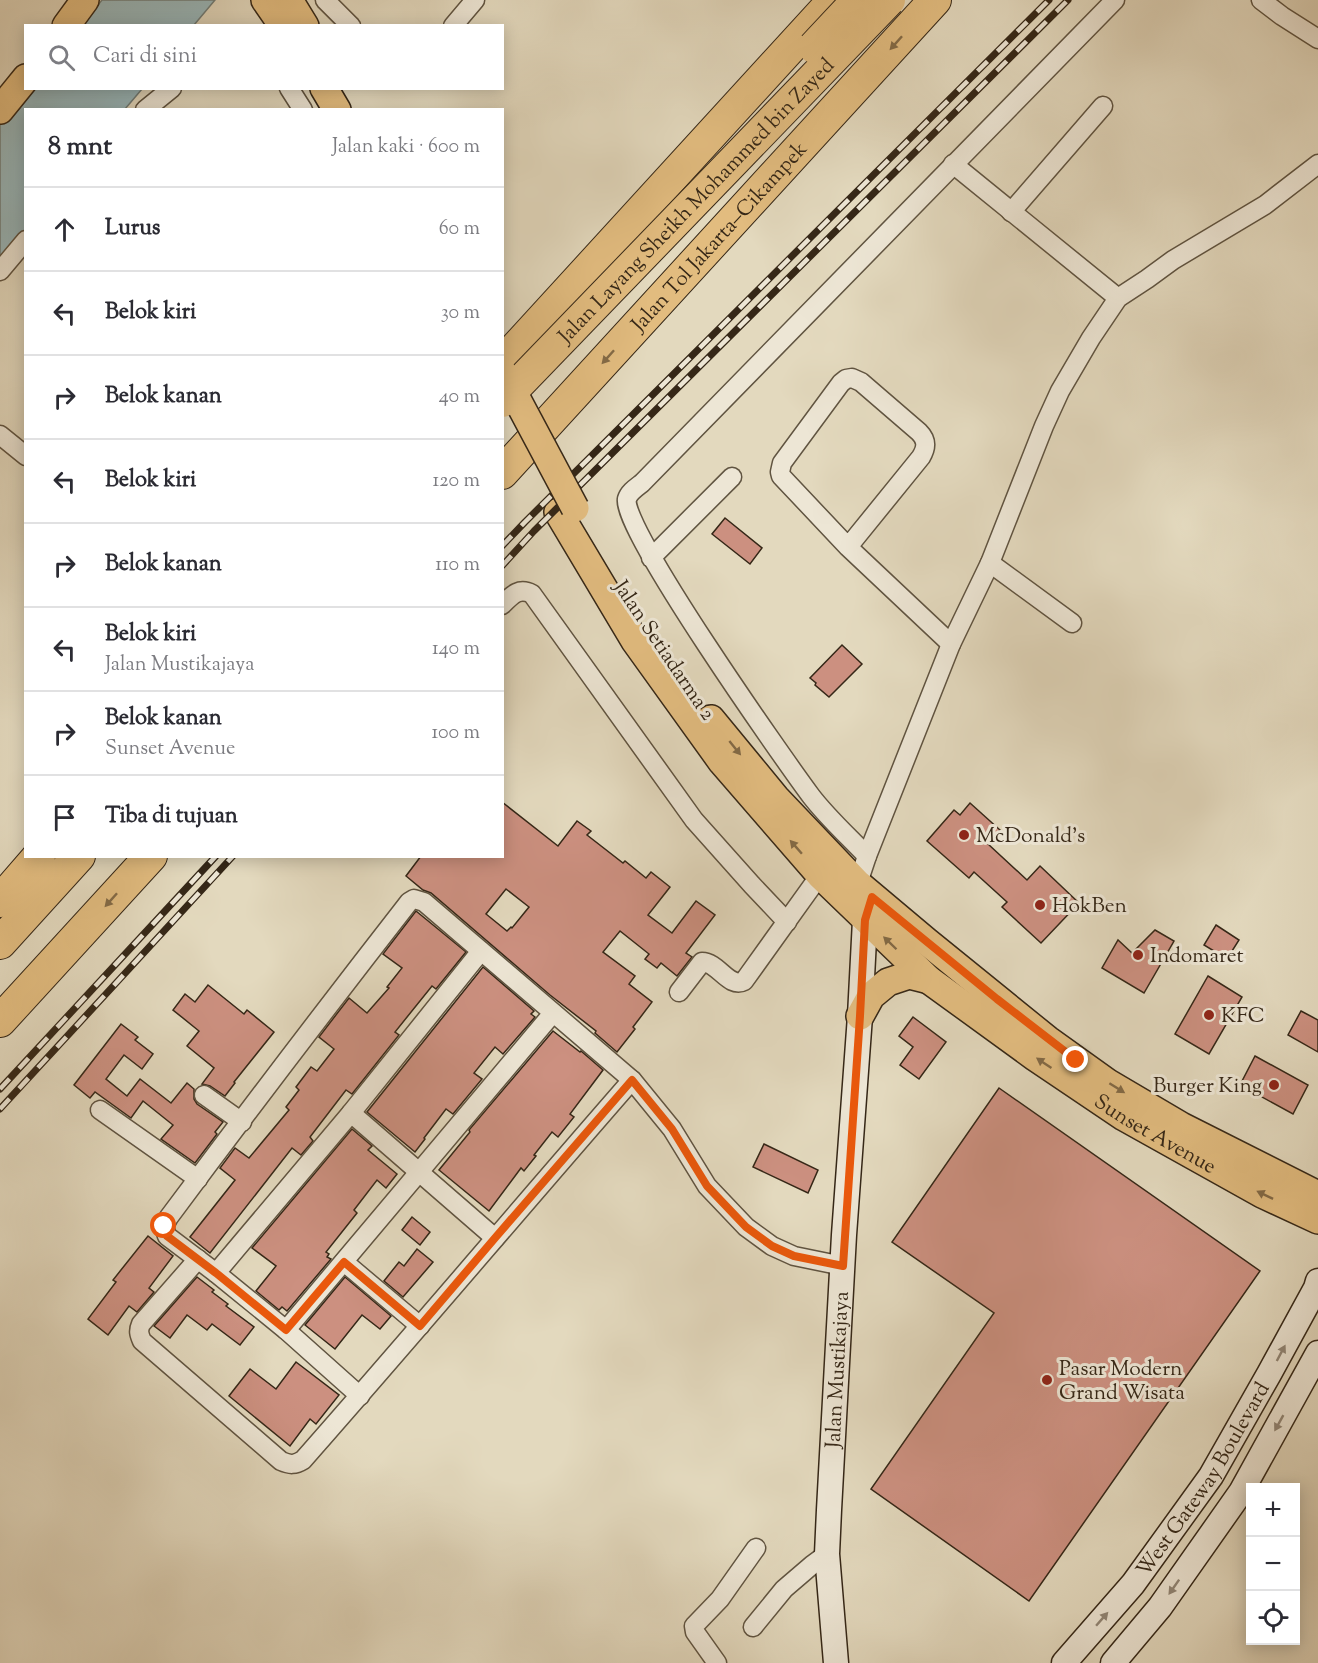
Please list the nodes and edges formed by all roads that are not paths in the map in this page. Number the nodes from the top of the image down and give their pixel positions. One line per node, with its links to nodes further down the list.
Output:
1 (85, 0): 11 (main road)
2 (326, 0): 13 (street)
3 (475, 0): 14 (street)
4 (834, 0): 33 (highway)
5 (858, 0): 34 (highway, Jalan Layang Sheikh Mohammed bin Zayed, bridge)
6 (889, 0): 36 (highway, Jalan Layang Sheikh Mohammed bin Zayed, bridge)
7 (935, 0): 40 (highway, Jalan Tol Jakarta–Cikampek, one-way to 40)
8 (1115, 0): 27 (street)
9 (1261, 0): 15 (street)
10 (276, 10): 12 (main road)
11 (67, 24)
12 (301, 24)
13 (349, 24)
14 (455, 24)
15 (1318, 39)
16 (24, 80): 26 (main road)
17 (170, 90): 22 (street)
18 (290, 90): 23 (street)
19 (325, 90): 24 (main road)
20 (345, 90): 25 (main road)
21 (1103, 106): 29 (street)
22 (147, 108)
23 (302, 108)
24 (337, 108)
25 (356, 108)
26 (0, 110)
27 (953, 164): 29 (street); 44 (street)
28 (1318, 164): 32 (street)
29 (1011, 212): 32 (street)
30 (24, 242): 31 (street)
31 (0, 271)
32 (1118, 298): 45 (street)
33 (504, 361)
34 (504, 375)
35 (504, 375): 42 (main road, Jalan Setiadarma 2, bridge)
36 (504, 399)
37 (504, 409): 42 (main road, Jalan Setiadarma 2)
38 (0, 435): 39 (street)
39 (24, 454)
40 (504, 471)
41 (732, 477): 44 (street)
42 (567, 510): 54 (main road, Jalan Setiadarma 2, one-way to 42); 56 (main road, Jalan Setiadarma 2, one-way to 56)
43 (848, 547): 43 (street); 48 (street)
44 (651, 558): 49 (street)
45 (990, 563): 47 (street); 48 (street)
46 (504, 602): 58 (street)
47 (1072, 623)
48 (951, 644): 49 (street)
49 (867, 856): 56 (street)
50 (37, 858): 55 (highway)
51 (50, 858): 57 (highway)
52 (77, 858): 59 (highway)
53 (149, 858): 65 (highway, one-way to 65)
54 (820, 875): 56 (main road, Jalan Setiadarma 2); 58 (street)
55 (0, 901)
56 (861, 901): 61 (main road, Sunset Avenue, one-way to 56); 64 (main road, Jalan Mustikajaya); 73 (main road, Sunset Avenue, one-way to 73)
57 (0, 914)
58 (787, 921): 62 (street)
59 (0, 943)
60 (481, 951): 63 (street); 69 (street); 70 (street)
61 (929, 980): 64 (main road); 74 (main road, Sunset Avenue, one-way to 61)
62 (679, 992)
63 (553, 1013): 66 (street); 71 (street)
64 (860, 1016): 78 (main road, Jalan Mustikajaya)
65 (0, 1021)
66 (632, 1080): 75 (street); 78 (street)
67 (204, 1095): 70 (street)
68 (100, 1110): 72 (street)
69 (351, 1113): 71 (street); 79 (street)
70 (242, 1122): 72 (street)
71 (419, 1172): 75 (street); 77 (street)
72 (198, 1179): 76 (street)
73 (1318, 1195)
74 (1318, 1220)
75 (495, 1238): 81 (street)
76 (198, 1259): 79 (street); 84 (street)
77 (344, 1262): 81 (street); 82 (street)
78 (843, 1266): 88 (main road, Jalan Mustikajaya)
79 (216, 1273): 82 (street)
80 (1317, 1285): 85 (main road, West Gateway Boulevard, one-way to 80)
81 (420, 1326): 84 (street)
82 (286, 1330): 84 (street)
83 (1318, 1353): 86 (main road, West Gateway Boulevard, one-way to 86)
84 (360, 1396)
85 (1211, 1476): 86 (main road); 92 (main road, West Gateway Boulevard, one-way to 85)
86 (1241, 1492): 93 (main road, West Gateway Boulevard, one-way to 93)
87 (756, 1548): 90 (street)
88 (827, 1554): 89 (street); 91 (main road, Jalan Mustikajaya)
89 (753, 1627)
90 (717, 1663)
91 (836, 1663)
92 (1064, 1663)
93 (1113, 1663)

